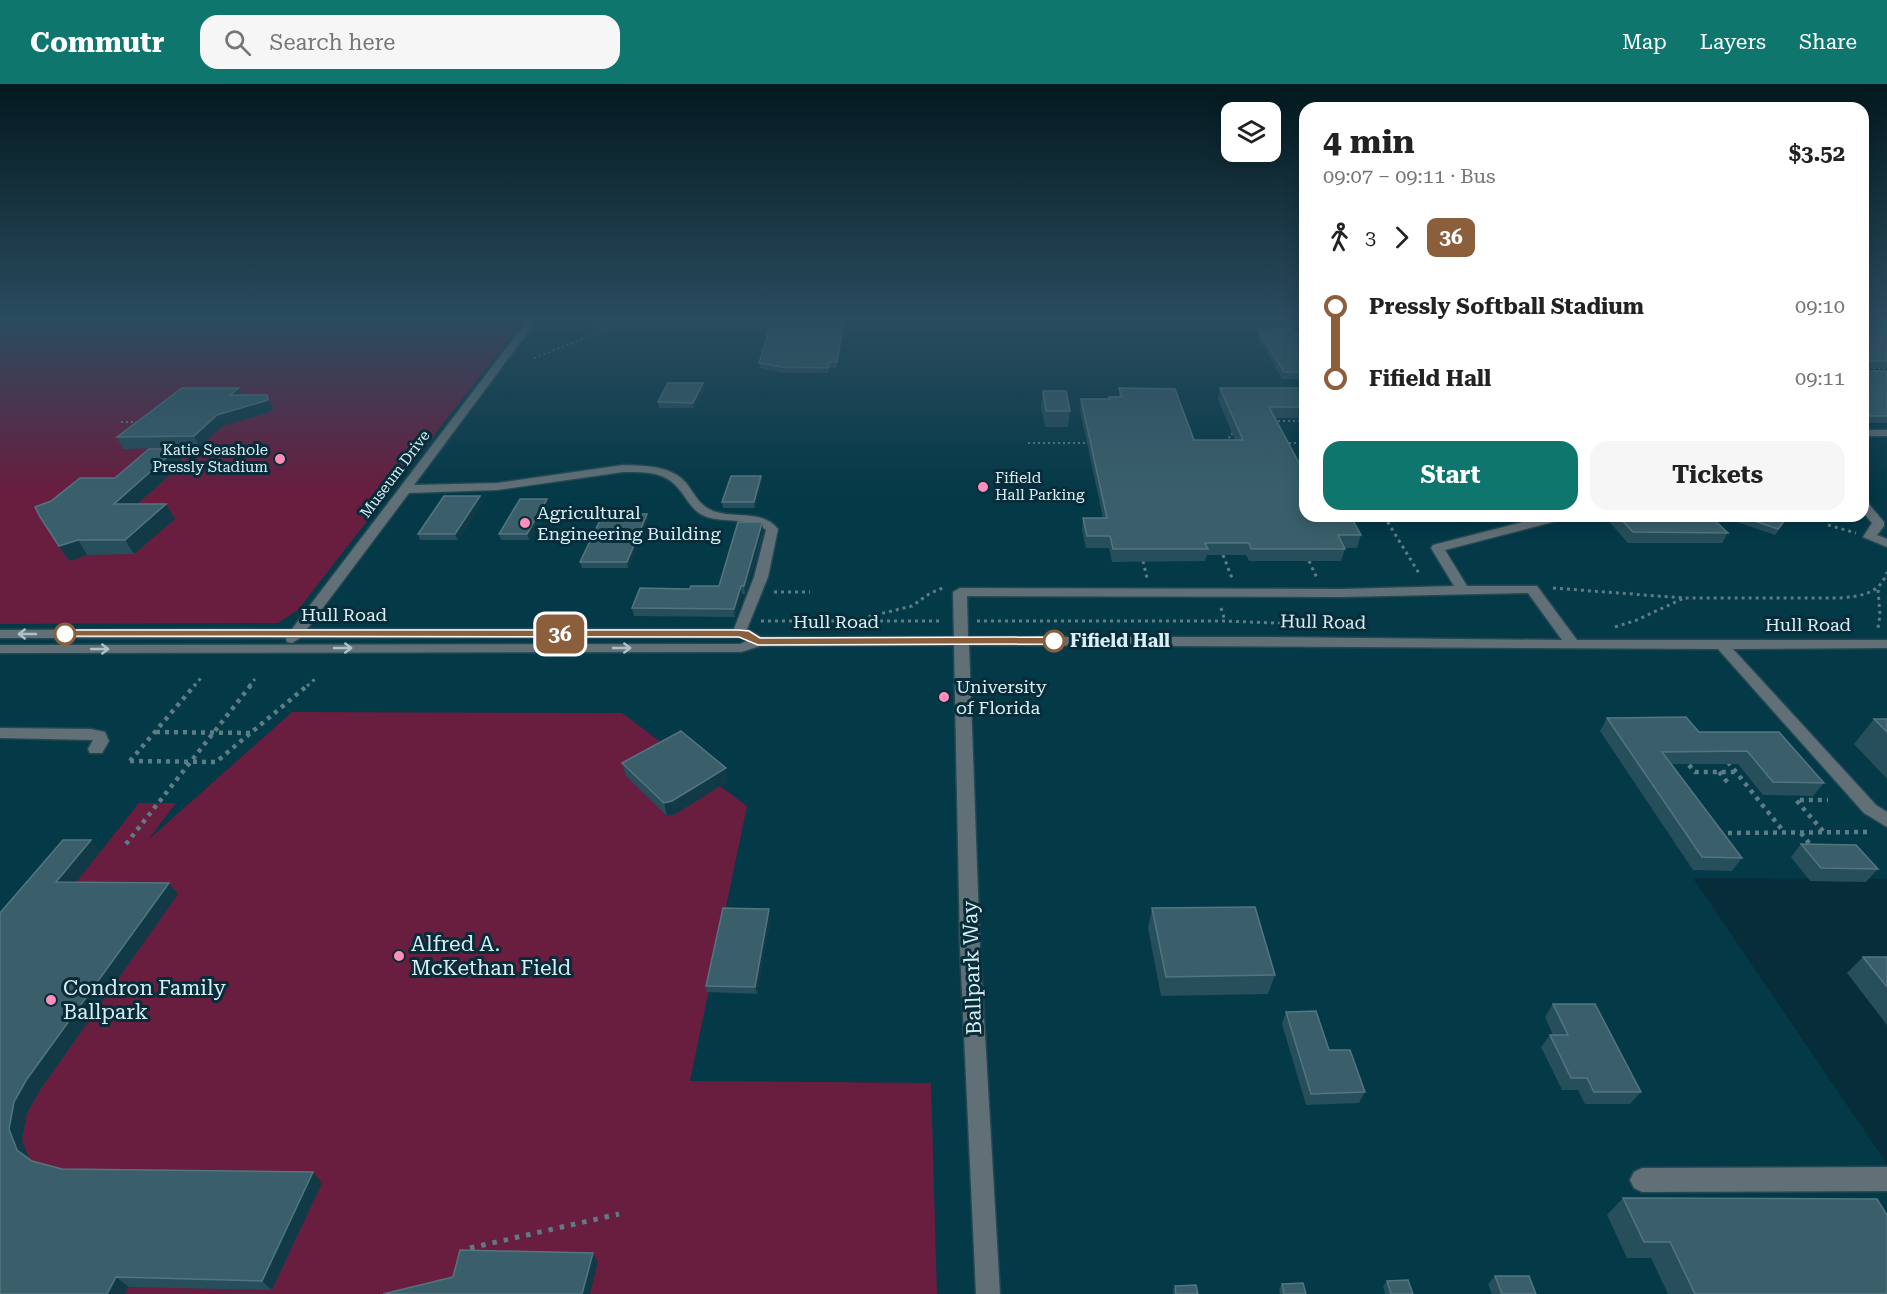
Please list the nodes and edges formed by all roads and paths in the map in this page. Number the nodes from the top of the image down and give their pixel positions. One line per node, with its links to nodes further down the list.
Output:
1 (489, 377): 14 (street, Museum Drive)
2 (1271, 421): 3 (path)
3 (1299, 421)
4 (121, 422): 5 (path)
5 (144, 422)
6 (1242, 426): 9 (path)
7 (1869, 433): 8 (street)
8 (1887, 433)
9 (1221, 442)
10 (1028, 443): 11 (path)
11 (1093, 443)
12 (1274, 443): 13 (path)
13 (1299, 443)
14 (405, 489): 42 (street); 44 (street, Museum Drive)
15 (1869, 512): 20 (street)
16 (1388, 522): 25 (path)
17 (1538, 522): 31 (street)
18 (1828, 525): 19 (path)
19 (1859, 534)
20 (1887, 543)
21 (1223, 555): 26 (path)
22 (1143, 561): 28 (path)
23 (1310, 561): 27 (path)
24 (1887, 572): 32 (path)
25 (1424, 581)
26 (1234, 584)
27 (1320, 584)
28 (1149, 585)
29 (949, 586): 38 (path)
30 (1545, 587): 35 (path)
31 (1463, 590): 45 (street, Ballpark Way); 48 (street)
32 (1878, 590): 35 (path); 47 (path)
33 (771, 592): 34 (path)
34 (810, 592)
35 (1684, 598): 41 (path)
36 (1221, 609): 40 (path)
37 (759, 621): 38 (path)
38 (851, 621): 39 (path)
39 (940, 621)
40 (1225, 621)
41 (1605, 628)
42 (739, 633): 44 (street, Hull Road); 46 (street, Hull Road)
43 (0, 634): 44 (street, Hull Road, one-way to 43)
44 (296, 634): 50 (street, Museum Drive)
45 (961, 641): 46 (street, Hull Road); 48 (street, Hull Road); 78 (street, Ballpark Way)
46 (758, 642): 50 (street, Hull Road, one-way to 46)
47 (1881, 644): 49 (street, Hull Road)
48 (1573, 645): 49 (street, Hull Road)
49 (1722, 645): 67 (street)
50 (285, 648): 51 (street, Hull Road, one-way to 50)
51 (0, 649)
52 (201, 678): 55 (path)
53 (255, 679): 56 (path)
54 (315, 679): 58 (path)
55 (156, 732): 56 (path); 61 (path)
56 (213, 732): 58 (path); 61 (path)
57 (0, 733): 59 (street)
58 (251, 733): 61 (path)
59 (96, 749)
60 (1722, 754): 64 (path)
61 (190, 762): 72 (path)
62 (1689, 765): 63 (path)
63 (1718, 771): 64 (path); 65 (path)
64 (1736, 771): 68 (path)
65 (1730, 786)
66 (1828, 800): 70 (path)
67 (1883, 818): 70 (path)
68 (1784, 832): 69 (path); 71 (path)
69 (1801, 832): 70 (path); 73 (path)
70 (1823, 832)
71 (1716, 833)
72 (126, 843)
73 (1814, 849)
74 (1887, 1179): 75 (street)
75 (1642, 1180)
76 (619, 1214): 77 (path)
77 (470, 1248)
78 (988, 1294)

